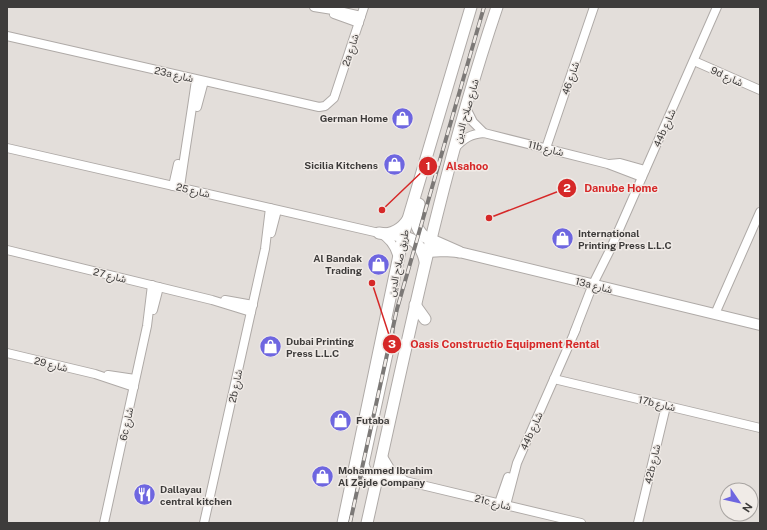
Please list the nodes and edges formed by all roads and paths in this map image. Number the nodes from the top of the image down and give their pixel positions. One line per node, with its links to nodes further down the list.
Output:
1 (364, 7): 7 (street, 2a شارع)
2 (471, 7): 14 (main road, طريق صلاح الدين)
3 (497, 7): 13 (main road, شارع صلاح الدين)
4 (594, 7): 18 (street, شارع 46)
5 (717, 7): 9 (street, 44b شارع)
6 (319, 8): 7 (street)
7 (360, 19): 12 (street, 2a شارع)
8 (7, 36): 10 (street, 23a شارع)
9 (694, 61): 11 (street, 9d شارع); 19 (street, 44b شارع)
10 (200, 80): 12 (street, 23a شارع); 20 (street)
11 (760, 90)
12 (336, 93)
13 (466, 108): 15 (street); 17 (main road, شارع صلاح الدين)
14 (439, 111): 22 (main road, طريق صلاح الدين); 26 (main road)
15 (484, 133): 17 (street, 11b شارع); 18 (street, 11b شارع)
16 (7, 148): 20 (street, شارع 25)
17 (455, 148): 26 (main road, شارع صلاح الدين)
18 (546, 148): 19 (street, 11b شارع)
19 (644, 173): 31 (street, 44b شارع)
20 (176, 186): 21 (street, شارع 25)
21 (274, 209): 24 (street, شارع 25); 34 (street, 2b شارع)
22 (409, 215): 24 (street, شارع 25); 25 (main road, طريق صلاح الدين)
23 (759, 215): 35 (street)
24 (379, 233): 25 (main road); 30 (street)
25 (403, 236): 29 (main road); 30 (main road, طريق صلاح الدين)
26 (431, 239): 28 (main road); 29 (main road, شارع صلاح الدين)
27 (7, 250): 32 (street, شارع 27)
28 (459, 252): 29 (street, 13a شارع); 31 (street, 13a شارع)
29 (426, 257): 33 (main road)
30 (398, 261): 36 (main road, طريق صلاح الدين)
31 (595, 285): 35 (street, 13a شارع); 40 (street, 44b شارع)
32 (156, 286): 34 (street, شارع 27); 41 (street, 6c شارع)
33 (415, 305): 37 (main road); 44 (main road)
34 (252, 309): 49 (street, 2b شارع)
35 (717, 315): 38 (street, 13a شارع)
36 (386, 317): 45 (main road); 50 (main road, طريق صلاح الدين)
37 (425, 319)
38 (760, 325)
39 (7, 353): 41 (street, شارع 29)
40 (554, 379): 42 (street, 17b شارع); 47 (street, 44b شارع)
41 (134, 383): 48 (street, 6c شارع)
42 (666, 406): 43 (street, 17b شارع); 53 (street, 42b شارع)
43 (760, 428)
44 (382, 455): 45 (main road); 46 (street, 21c شارع)
45 (377, 478): 46 (street, 21c شارع); 51 (main road)
46 (405, 481): 47 (street, 21c شارع)
47 (502, 504): 52 (street, 21c شارع)
48 (104, 523)
49 (204, 523)
50 (343, 523)
51 (367, 523)
52 (581, 523)
53 (638, 523)

